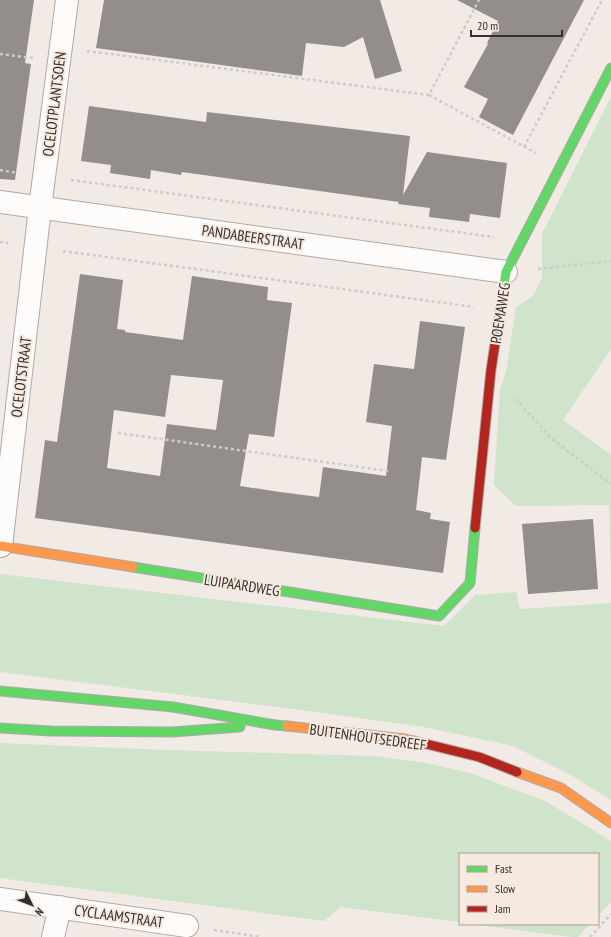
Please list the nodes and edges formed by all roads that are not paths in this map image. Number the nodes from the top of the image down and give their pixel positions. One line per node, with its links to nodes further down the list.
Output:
1 (67, 0): 4 (street, OCELOTPLANTSOEN)
2 (611, 68): 5 (street, POEMAWEG)
3 (0, 202): 4 (street, PANDABEERSTRAAT)
4 (40, 208): 5 (street, PANDABEERSTRAAT); 6 (street, OCELOTSTRAAT)
5 (506, 272): 7 (street, POEMAWEG)
6 (1, 546): 7 (street, LUIPAARDWEG)
7 (470, 582)
8 (0, 691): 9 (street, BUITENHOUTSEDREEF)
9 (275, 725): 10 (street, BUITENHOUTSEDREEF); 11 (street, BUITENHOUTSEDREEF)
10 (0, 728)
11 (611, 823)
12 (0, 899): 13 (street, CYCLAAMSTRAAT)
13 (60, 907): 14 (street, CYCLAAMSTRAAT); 15 (street)
14 (187, 926)
15 (53, 937)

